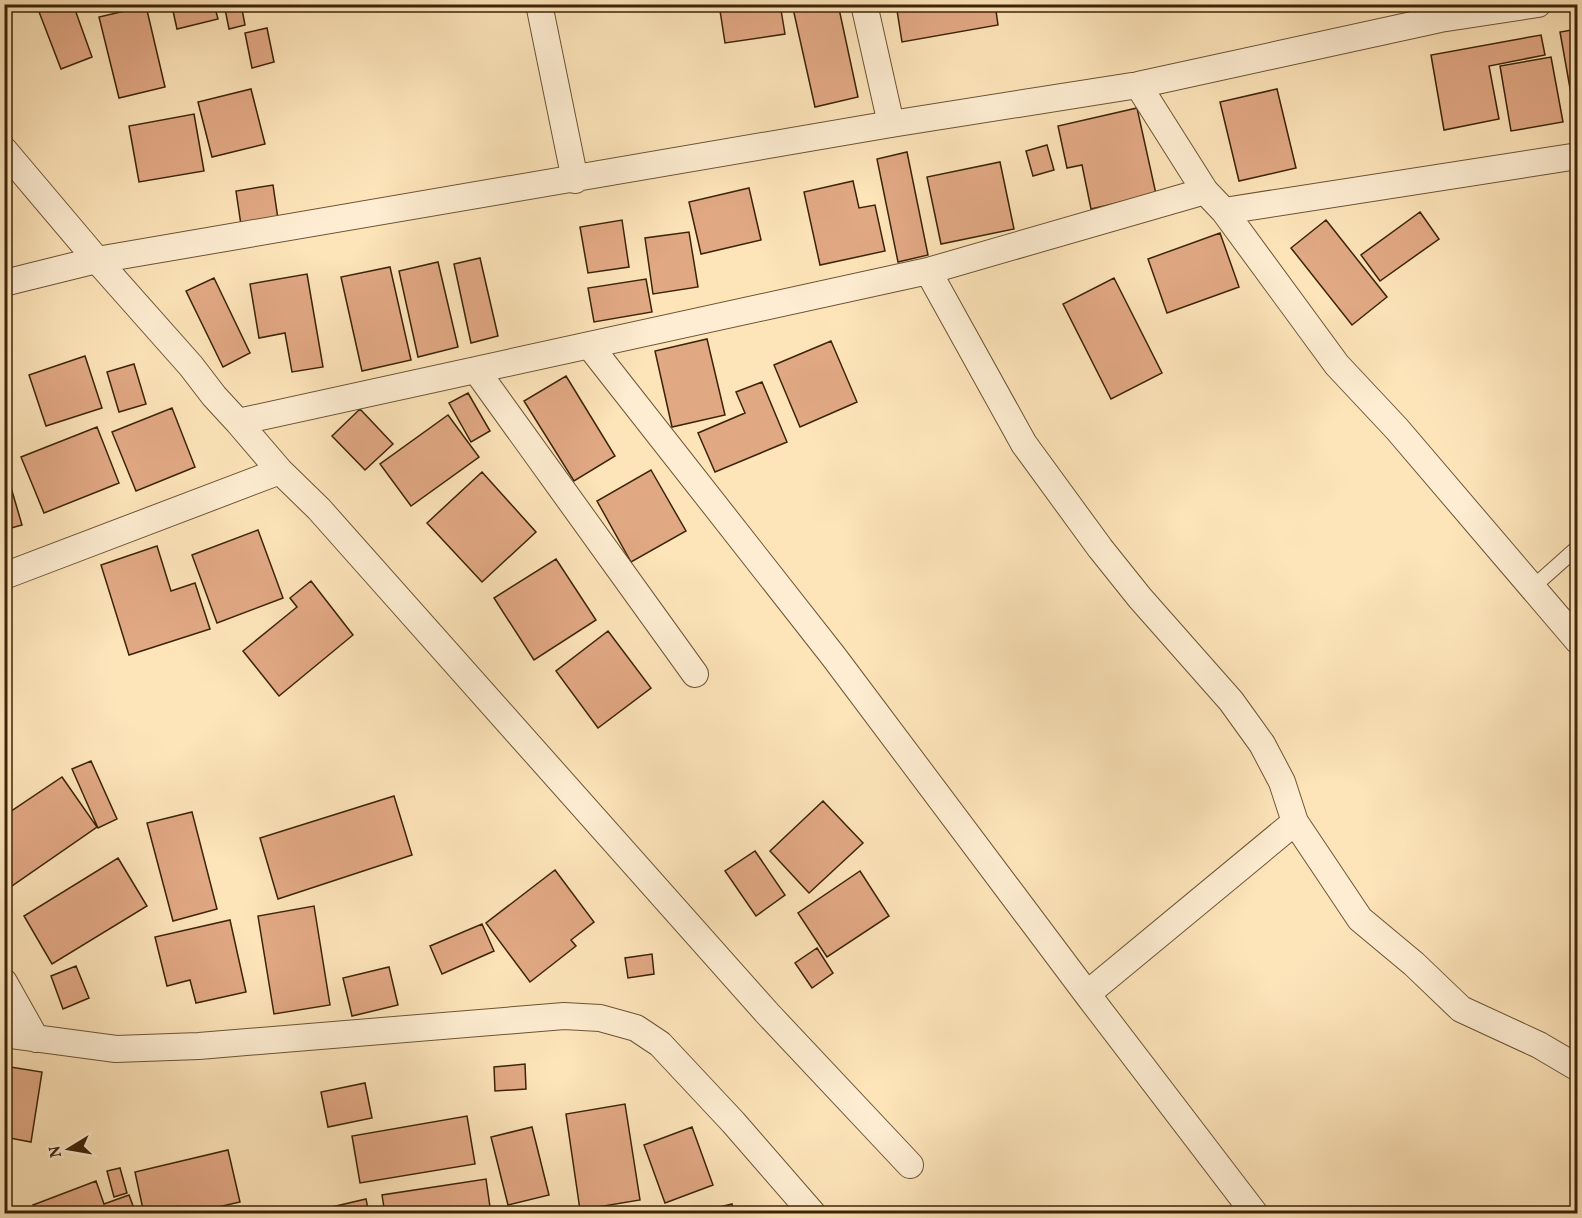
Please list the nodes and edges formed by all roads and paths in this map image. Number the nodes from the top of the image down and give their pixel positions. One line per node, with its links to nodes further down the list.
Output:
1 (539, 4): 8 (street)
2 (864, 4): 5 (street)
3 (1538, 4): 4 (street)
4 (1138, 85): 5 (street); 9 (street)
5 (891, 124): 8 (street)
6 (4, 150): 11 (street)
7 (1578, 156): 10 (street)
8 (575, 180): 11 (street)
9 (1205, 191): 10 (street); 12 (street)
10 (1224, 211): 20 (street)
11 (97, 260): 13 (street); 16 (street)
12 (928, 271): 14 (street); 23 (street)
13 (4, 283)
14 (589, 345): 15 (street); 25 (street)
15 (476, 370): 16 (street); 22 (street)
16 (238, 422): 17 (street)
17 (280, 471): 19 (street); 29 (street)
18 (1578, 547): 20 (lane)
19 (4, 576)
20 (1532, 588): 21 (street)
21 (1578, 641)
22 (695, 674)
23 (1295, 822): 25 (street); 28 (street)
24 (4, 982): 27 (street)
25 (1087, 994): 31 (street)
26 (4, 1034): 27 (street)
27 (36, 1039): 30 (street)
28 (1578, 1068)
29 (910, 1165)
30 (813, 1214)
31 (1255, 1214)

